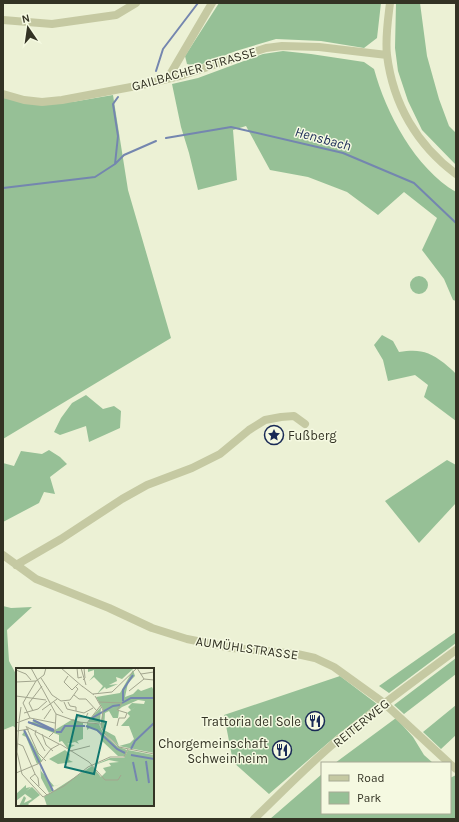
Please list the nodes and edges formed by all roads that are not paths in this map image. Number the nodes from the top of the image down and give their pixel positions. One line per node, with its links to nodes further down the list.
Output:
1 (136, 3): 4 (street)
2 (212, 3): 6 (street)
3 (390, 3): 5 (street)
4 (4, 23)
5 (387, 55): 6 (street, GAILBACHER STRASSE); 8 (street)
6 (168, 78): 7 (street, GAILBACHER STRASSE)
7 (3, 94)
8 (456, 174)
9 (305, 424): 11 (street)
10 (3, 555): 11 (street, AUMÜHLSTRASSE)
11 (16, 565): 13 (street, AUMÜHLSTRASSE)
12 (456, 650): 13 (street, REITERWEG)
13 (384, 703): 14 (street, AUMÜHLSTRASSE); 15 (street, REITERWEG)
14 (449, 762)
15 (254, 819)

